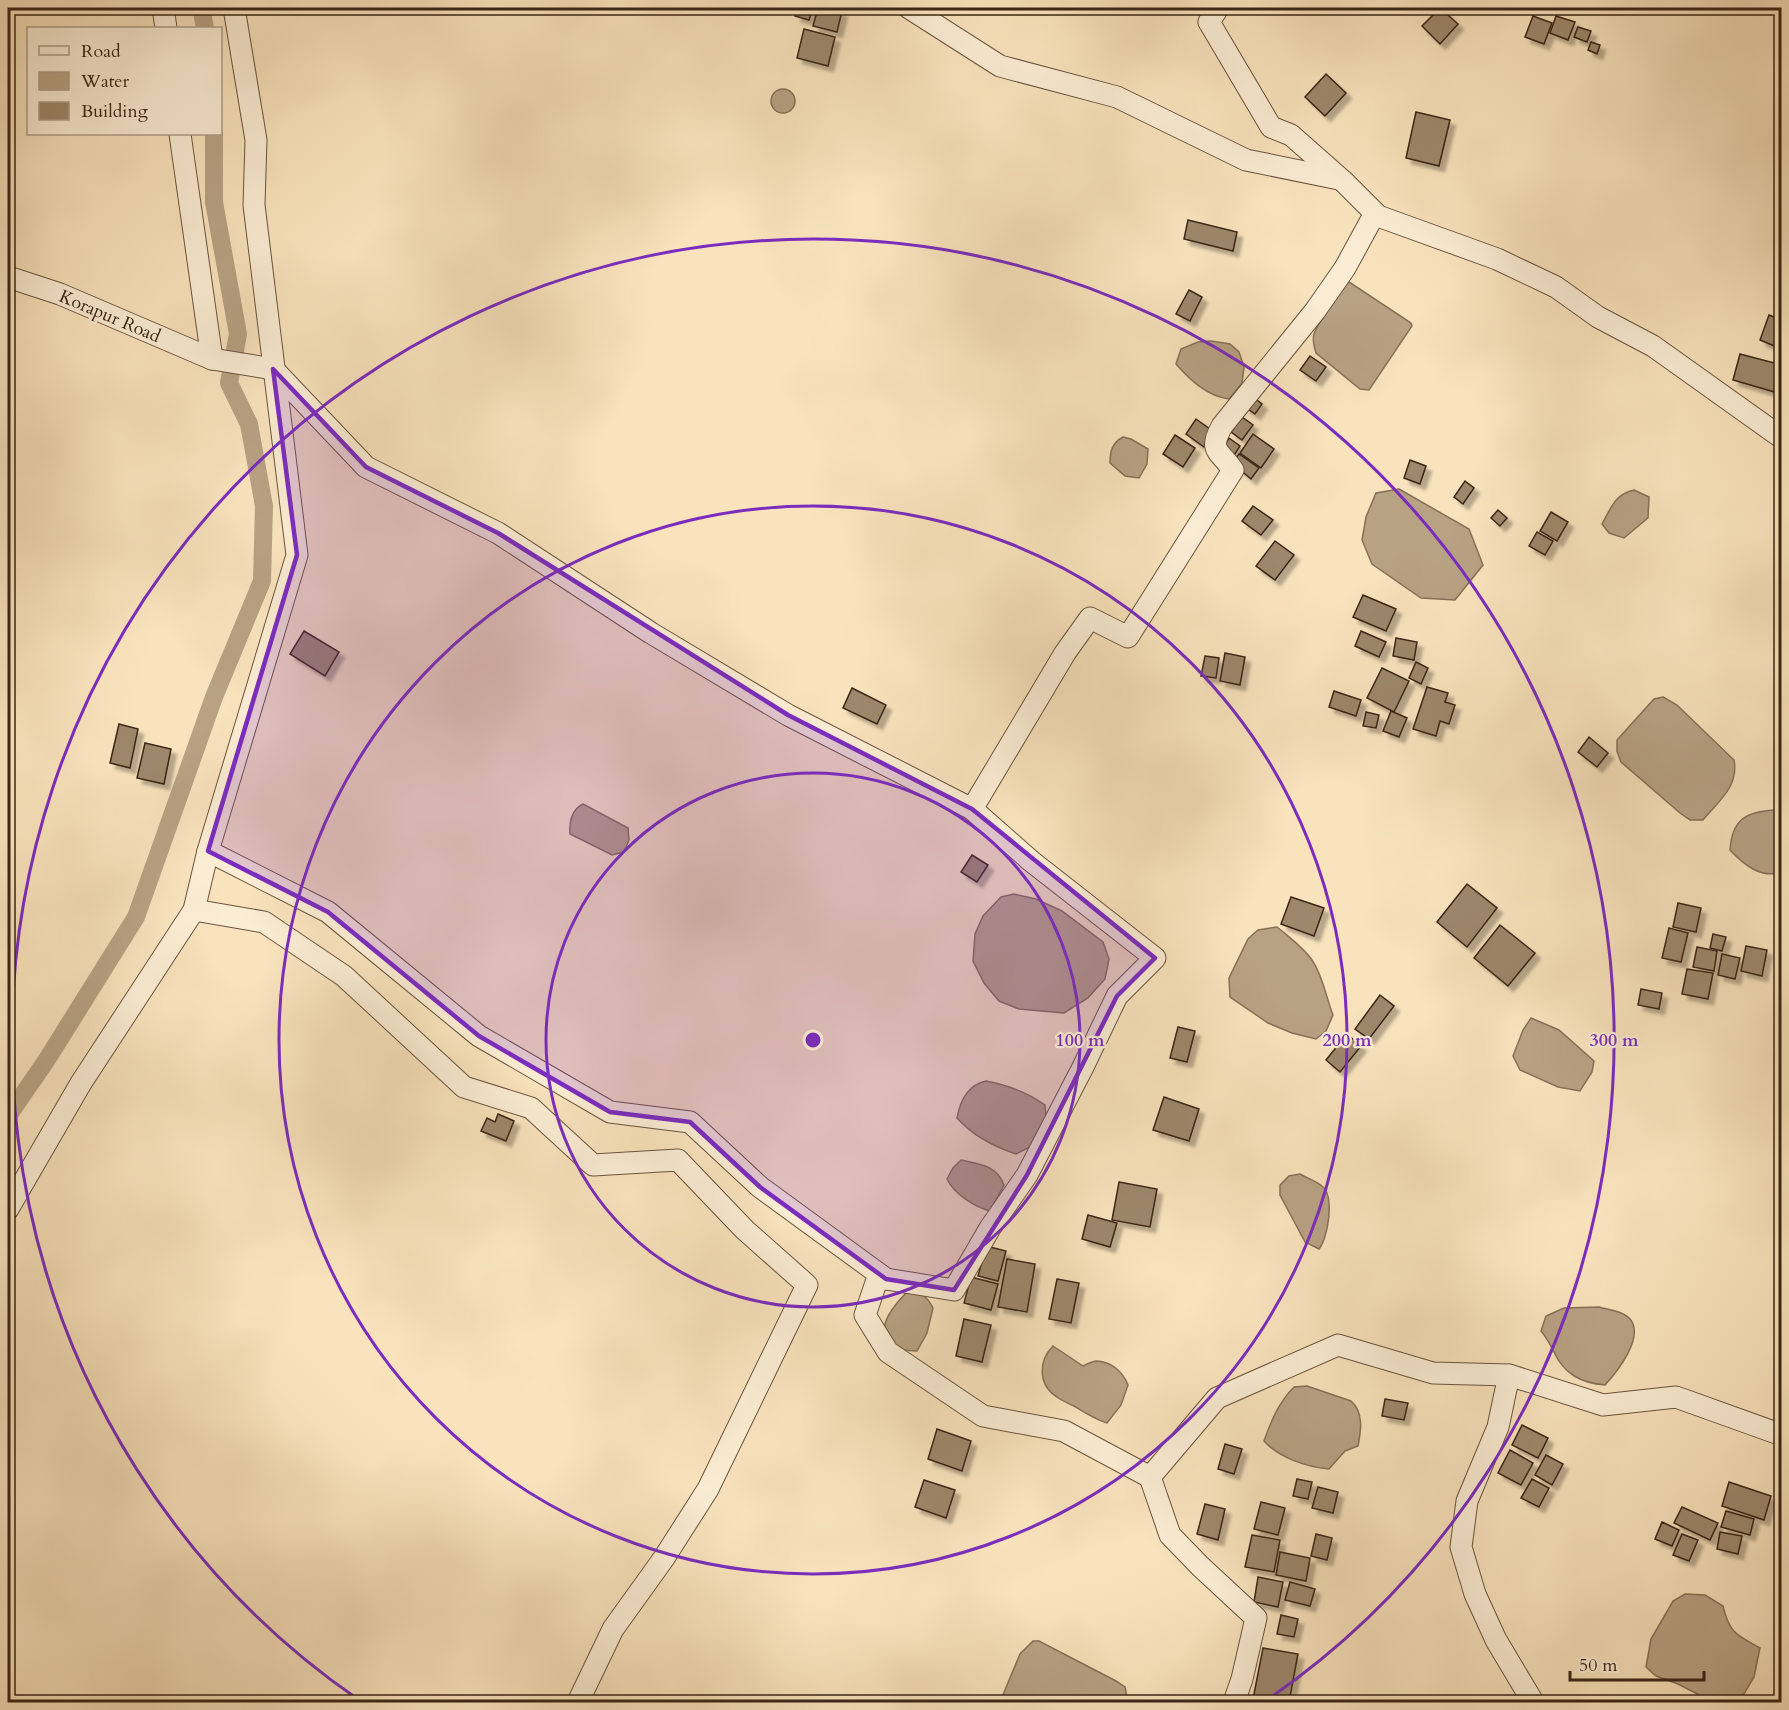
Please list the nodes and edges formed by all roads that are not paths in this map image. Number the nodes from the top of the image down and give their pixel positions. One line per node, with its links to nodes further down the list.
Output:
1 (163, 8): 5 (street)
2 (234, 8): 11 (street)
3 (909, 8): 7 (street)
4 (1218, 8): 7 (street)
5 (166, 27)
6 (180, 135): 10 (street)
7 (1342, 180): 8 (street)
8 (1375, 213): 12 (street); 13 (street)
9 (8, 277): 10 (street, Korapur Road)
10 (217, 360): 11 (street, Korapur Road)
11 (273, 369): 13 (street); 14 (street)
12 (1782, 438)
13 (972, 809): 17 (street)
14 (208, 851): 15 (street); 17 (street)
15 (194, 910): 16 (street); 21 (street)
16 (8, 1209)
17 (886, 1278): 20 (street)
18 (1509, 1375): 19 (street); 20 (street); 23 (street)
19 (1782, 1435)
20 (1149, 1476): 22 (street)
21 (578, 1702)
22 (1234, 1702)
23 (1533, 1702)

